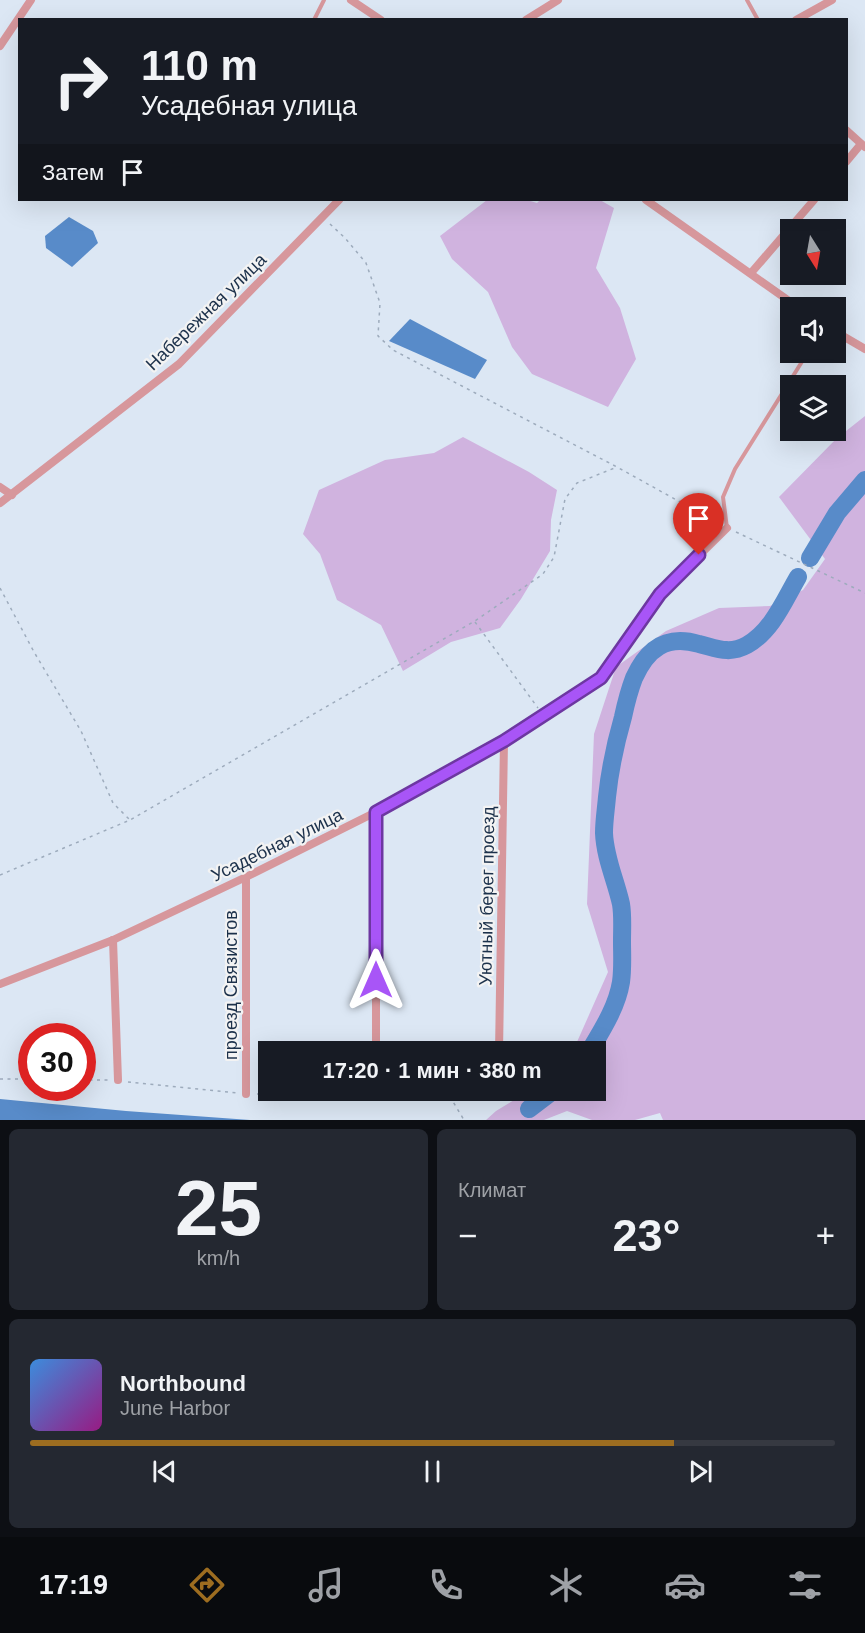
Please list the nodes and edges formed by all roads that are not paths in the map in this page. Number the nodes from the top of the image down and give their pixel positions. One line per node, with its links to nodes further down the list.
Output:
1 (31, 0): 7 (street)
2 (324, 0): 8 (lane)
3 (351, 0): 9 (street)
4 (558, 0): 10 (street)
5 (747, 0): 11 (lane)
6 (831, 0): 12 (street)
7 (19, 18)
8 (315, 18)
9 (378, 18)
10 (529, 18)
11 (757, 18)
12 (800, 18)
13 (18, 19): 14 (street)
14 (0, 46)
15 (848, 132): 16 (street)
16 (863, 146): 17 (street)
17 (848, 160)
18 (338, 201): 27 (street, Набережная улица)
19 (647, 201): 21 (street)
20 (813, 201): 21 (street)
21 (751, 273): 22 (street)
22 (784, 297)
23 (846, 338): 24 (street)
24 (865, 349)
25 (801, 363): 29 (lane)
26 (0, 487): 27 (street)
27 (12, 495): 28 (street, Набережная улица)
28 (0, 503)
29 (727, 528): 30 (street, Усадебная улица)
30 (504, 741): 31 (street, Усадебная улица); 36 (street, Уютный берег проезд)
31 (376, 812): 32 (street, Усадебная улица); 35 (street)
32 (246, 877): 33 (street, Усадебная улица); 38 (street, проезд Связистов)
33 (113, 940): 34 (street, Усадебная улица); 37 (street)
34 (0, 984)
35 (376, 1041)
36 (499, 1041)
37 (118, 1080)
38 (246, 1094)

